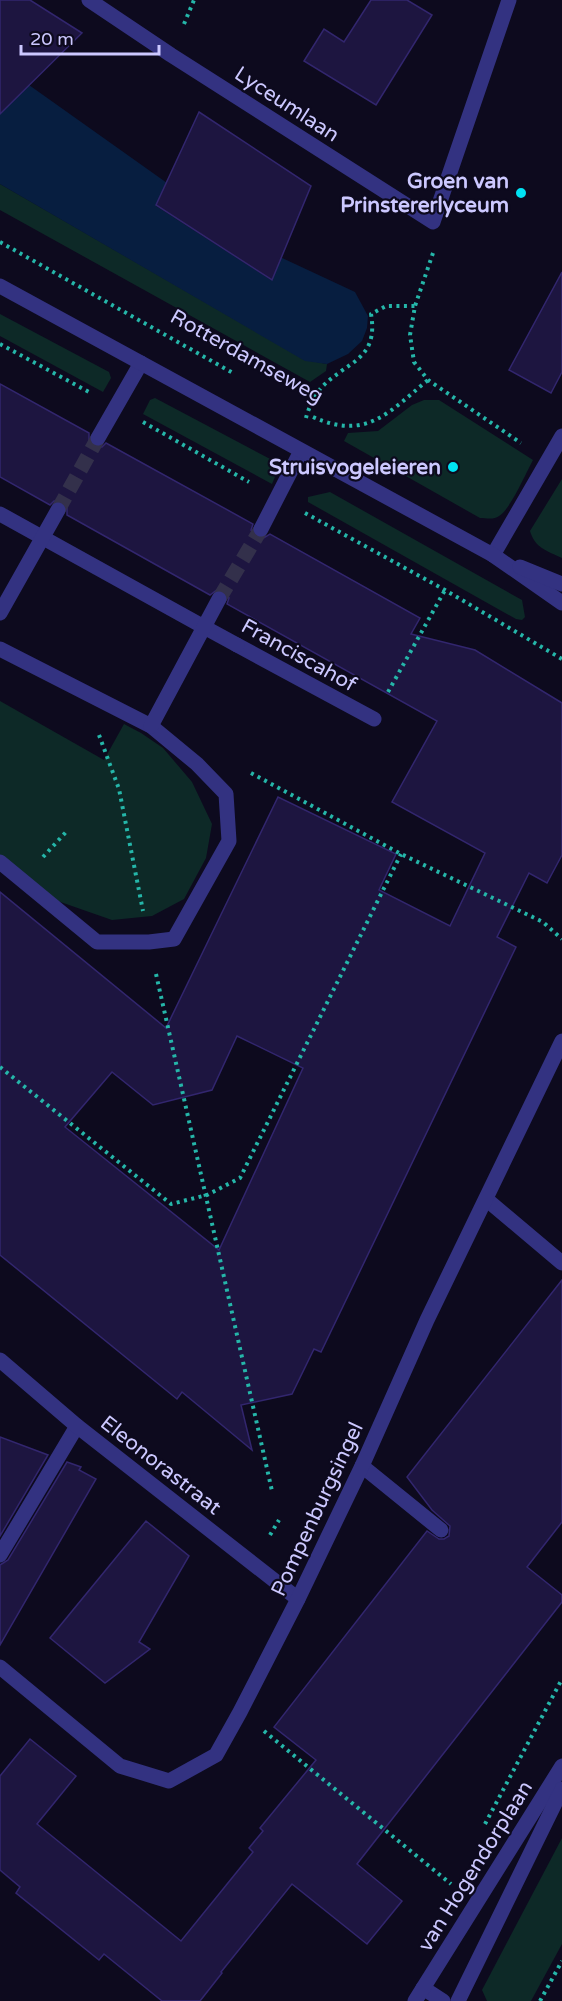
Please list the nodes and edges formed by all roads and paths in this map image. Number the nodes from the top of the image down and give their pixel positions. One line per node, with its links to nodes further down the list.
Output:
1 (89, 0): 3 (street, Lyceumlaan)
2 (509, 0): 3 (street)
3 (433, 222): 6 (path)
4 (0, 242): 8 (path, Rotterdamseweg)
5 (0, 286): 7 (street)
6 (415, 306): 9 (path); 9 (path, Rotterdamseweg)
7 (141, 363): 11 (street); 12 (street)
8 (235, 374)
9 (428, 380): 13 (path)
10 (562, 436): 13 (street)
11 (99, 438)
12 (301, 451): 16 (street); 18 (street)
13 (548, 461): 18 (street)
14 (58, 510): 17 (street)
15 (0, 514): 17 (street, Franciscahof)
16 (261, 529)
17 (43, 538): 23 (street); 24 (street, Franciscahof)
18 (493, 555): 19 (street); 22 (street)
19 (562, 584)
20 (444, 590): 27 (path)
21 (219, 599): 24 (street)
22 (562, 603)
23 (0, 613)
24 (204, 627): 27 (street, Franciscahof); 28 (street)
25 (0, 648): 26 (street)
26 (83, 691): 28 (street); 33 (path)
27 (374, 719)
28 (151, 726): 29 (street)
29 (197, 764): 30 (path); 33 (street)
30 (401, 854): 32 (path); 36 (path)
31 (0, 862): 33 (street)
32 (562, 939)
33 (149, 942): 36 (path)
34 (562, 1041): 37 (street, Pompenburgsingel)
35 (0, 1066): 36 (path)
36 (207, 1195): 42 (path)
37 (486, 1199): 38 (street); 41 (street, Pompenburgsingel)
38 (562, 1263)
39 (0, 1360): 40 (street, Eleonorastraat)
40 (77, 1426): 44 (street); 45 (street, Eleonorastraat)
41 (362, 1466): 43 (street); 45 (street, Pompenburgsingel)
42 (272, 1491)
43 (441, 1530)
44 (0, 1555)
45 (298, 1599): 47 (street, Pompenburgsingel)
46 (0, 1667): 47 (street, Pompenburgsingel)
47 (240, 1712): 50 (path)
48 (562, 1766): 52 (street, van Hogendorplaan)
49 (562, 1789): 54 (street, van Hogendorplaan)
50 (452, 1885)
51 (562, 1961): 55 (path)
52 (419, 1995): 53 (street, van Hogendorplaan)
53 (443, 2001)
54 (458, 2001)
55 (540, 2001)

